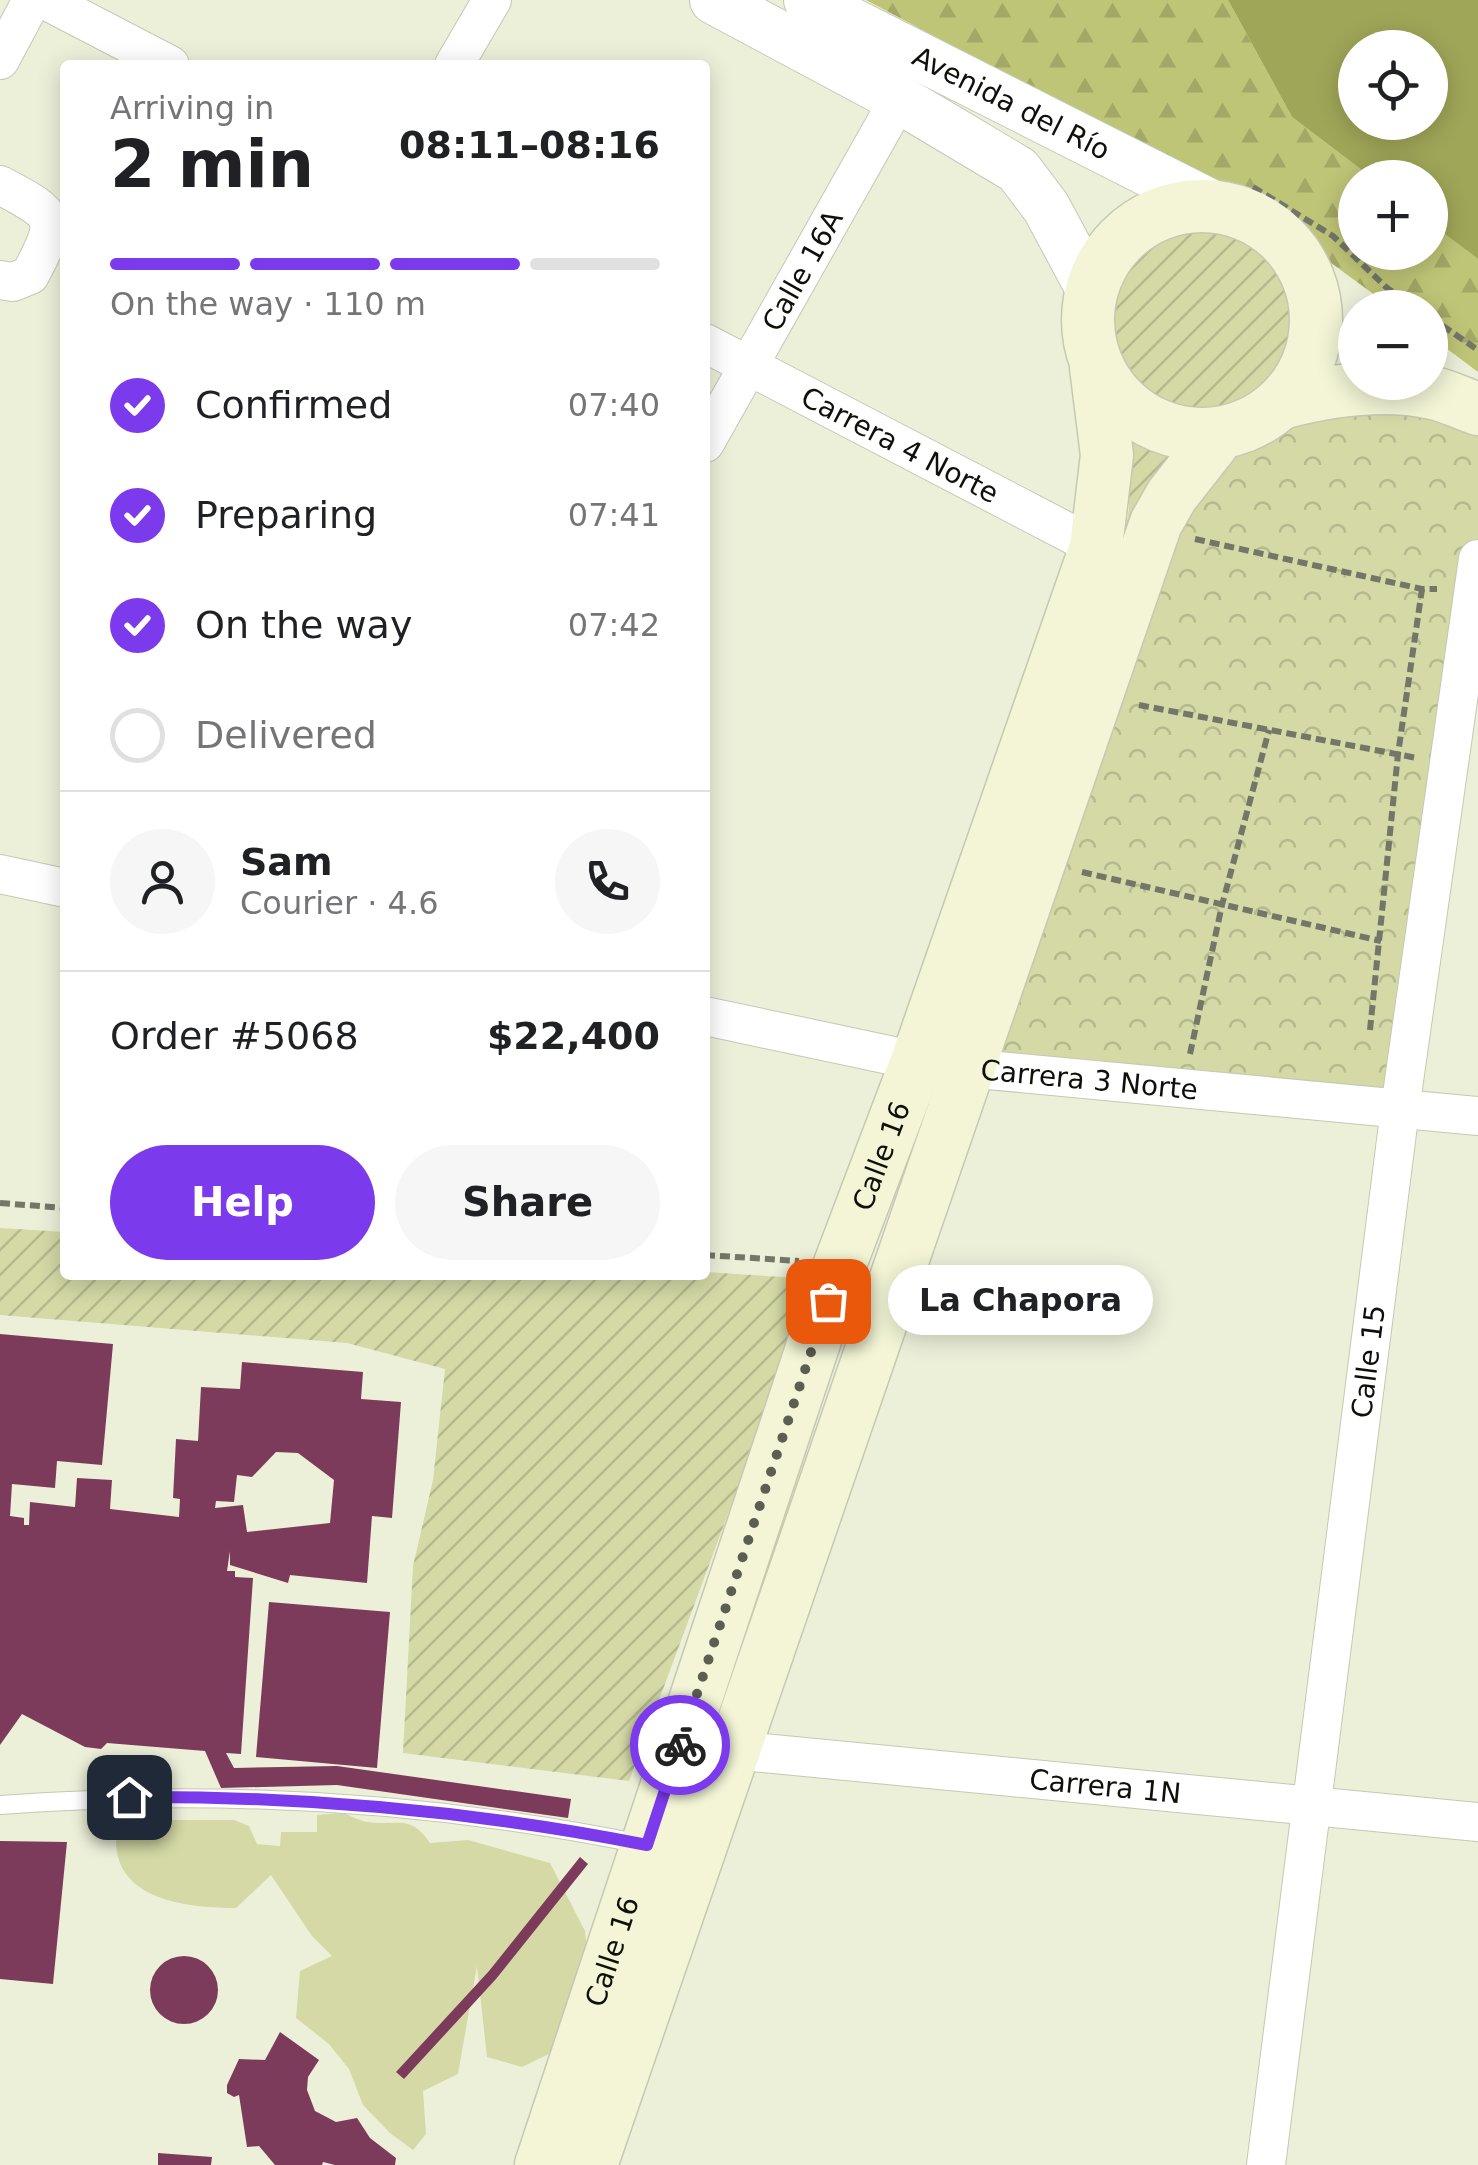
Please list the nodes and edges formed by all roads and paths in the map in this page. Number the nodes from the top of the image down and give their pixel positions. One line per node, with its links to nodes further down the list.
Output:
1 (32, 0): 6 (street)
2 (45, 0): 7 (street)
3 (492, 0): 8 (street)
4 (714, 0): 9 (street, Avenida del Río)
5 (808, 0): 11 (street, Avenida del Río)
6 (0, 60)
7 (160, 60)
8 (457, 60)
9 (900, 99): 14 (street, Avenida del Río); 20 (street, Calle 16A)
10 (0, 185): 12 (street)
11 (1215, 206): 13 (main road); 14 (main road)
12 (0, 280)
13 (1309, 283): 15 (main road); 23 (main road)
14 (1090, 290): 21 (main road)
15 (1338, 300)
16 (1448, 329): 18 (path)
17 (710, 346): 20 (street, Carrera 4 Norte)
18 (1478, 350)
19 (1448, 364): 22 (main road)
20 (748, 365): 25 (street, Calle 16A); 28 (street, Carrera 4 Norte)
21 (1096, 367): 26 (main road); 28 (main road, Calle 16)
22 (1478, 382)
23 (1281, 403): 24 (main road); 26 (main road)
24 (1478, 410)
25 (710, 434)
26 (1218, 438): 27 (main road, Calle 16)
27 (1156, 523): 30 (path); 31 (main road, Calle 16)
28 (1096, 546): 43 (main road, Calle 16)
29 (1476, 575): 30 (path); 34 (street, Calle 15)
30 (1422, 589): 33 (path)
31 (1095, 696): 32 (path); 35 (main road, Calle 16)
32 (1269, 730): 33 (path); 38 (path)
33 (1398, 754): 34 (path); 39 (path)
34 (1447, 766): 40 (street, Calle 15)
35 (1038, 861): 38 (path); 43 (main road, Calle 16)
36 (0, 874): 37 (street)
37 (60, 887)
38 (1222, 904): 39 (path); 44 (path)
39 (1380, 940): 40 (path); 42 (path)
40 (1422, 950): 45 (street, Calle 15)
41 (710, 1017): 43 (street, Carrera 3 Norte)
42 (1368, 1048)
43 (942, 1064): 44 (street, Carrera 3 Norte); 50 (main road, Calle 16); 51 (main road, Calle 16)
44 (1184, 1088): 45 (street, Carrera 3 Norte)
45 (1400, 1110): 46 (street, Carrera 3 Norte); 53 (street, Calle 15)
46 (1478, 1116)
47 (0, 1204): 48 (path)
48 (60, 1208)
49 (710, 1255): 50 (path)
50 (840, 1264): 55 (main road, Calle 16)
51 (732, 1750): 53 (street, Carrera 1N); 57 (main road, Calle 16)
52 (0, 1805): 55 (lane)
53 (1312, 1805): 54 (street, Carrera 1N); 58 (street, Calle 15)
54 (1478, 1822)
55 (647, 1845): 56 (main road, Calle 16)
56 (541, 2165)
57 (591, 2165)
58 (1266, 2165)

